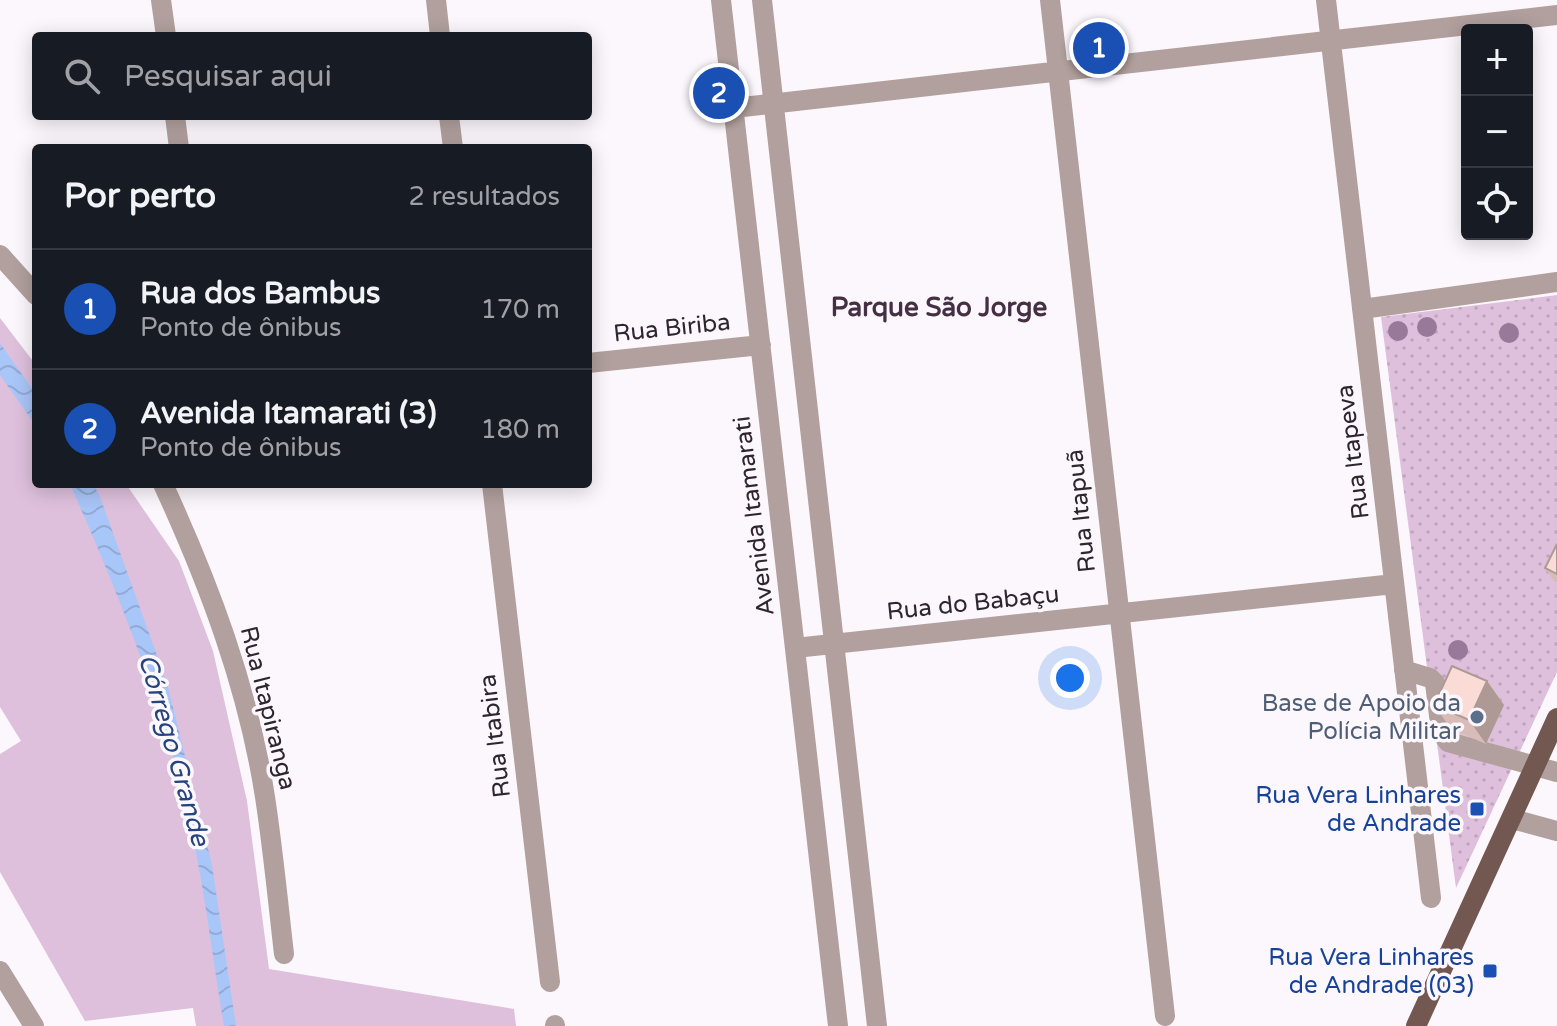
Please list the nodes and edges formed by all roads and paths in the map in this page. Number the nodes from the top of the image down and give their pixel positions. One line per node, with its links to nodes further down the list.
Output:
1 (161, 0): 8 (street)
2 (436, 0): 9 (street)
3 (721, 0): 13 (street, Avenida Itamarati)
4 (762, 0): 12 (street)
5 (1050, 0): 11 (street, Rua Itapuã)
6 (1326, 0): 10 (street, Rua Itapeva)
7 (1557, 15): 10 (street)
8 (165, 32)
9 (440, 32)
10 (1331, 41): 11 (street); 21 (street, Rua Itapeva)
11 (1058, 71): 12 (street); 27 (street, Rua Itapuã)
12 (774, 103): 13 (street); 28 (street)
13 (734, 108): 22 (street, Avenida Itamarati)
14 (176, 120): 16 (street)
15 (450, 120): 17 (street)
16 (178, 144)
17 (452, 144)
18 (0, 255): 20 (street)
19 (1557, 282): 21 (street)
20 (32, 291)
21 (1362, 309): 26 (street, Rua Itapeva)
22 (761, 345): 23 (street, Rua Biriba); 29 (street, Avenida Itamarati)
23 (592, 363)
24 (165, 488): 37 (street, Rua Itapiranga)
25 (492, 488): 39 (street, Rua Itabira)
26 (1394, 584): 27 (street, Rua do Babaçu); 30 (street, Rua Itapeva)
27 (1119, 614): 28 (street, Rua do Babaçu); 40 (street, Rua Itapuã)
28 (834, 644): 29 (street, Rua do Babaçu); 43 (street)
29 (795, 648): 42 (street, Avenida Itamarati)
30 (1404, 670): 32 (street); 36 (street, Rua Itapeva)
31 (1557, 718): 32 (main road)
32 (1536, 766): 33 (street); 34 (main road)
33 (1557, 772)
34 (1512, 819): 35 (street); 44 (main road)
35 (1557, 831)
36 (1431, 898)
37 (284, 954)
38 (0, 971): 41 (street)
39 (550, 982)
40 (1165, 1016)
41 (34, 1026)
42 (838, 1026)
43 (877, 1026)
44 (1413, 1026)

